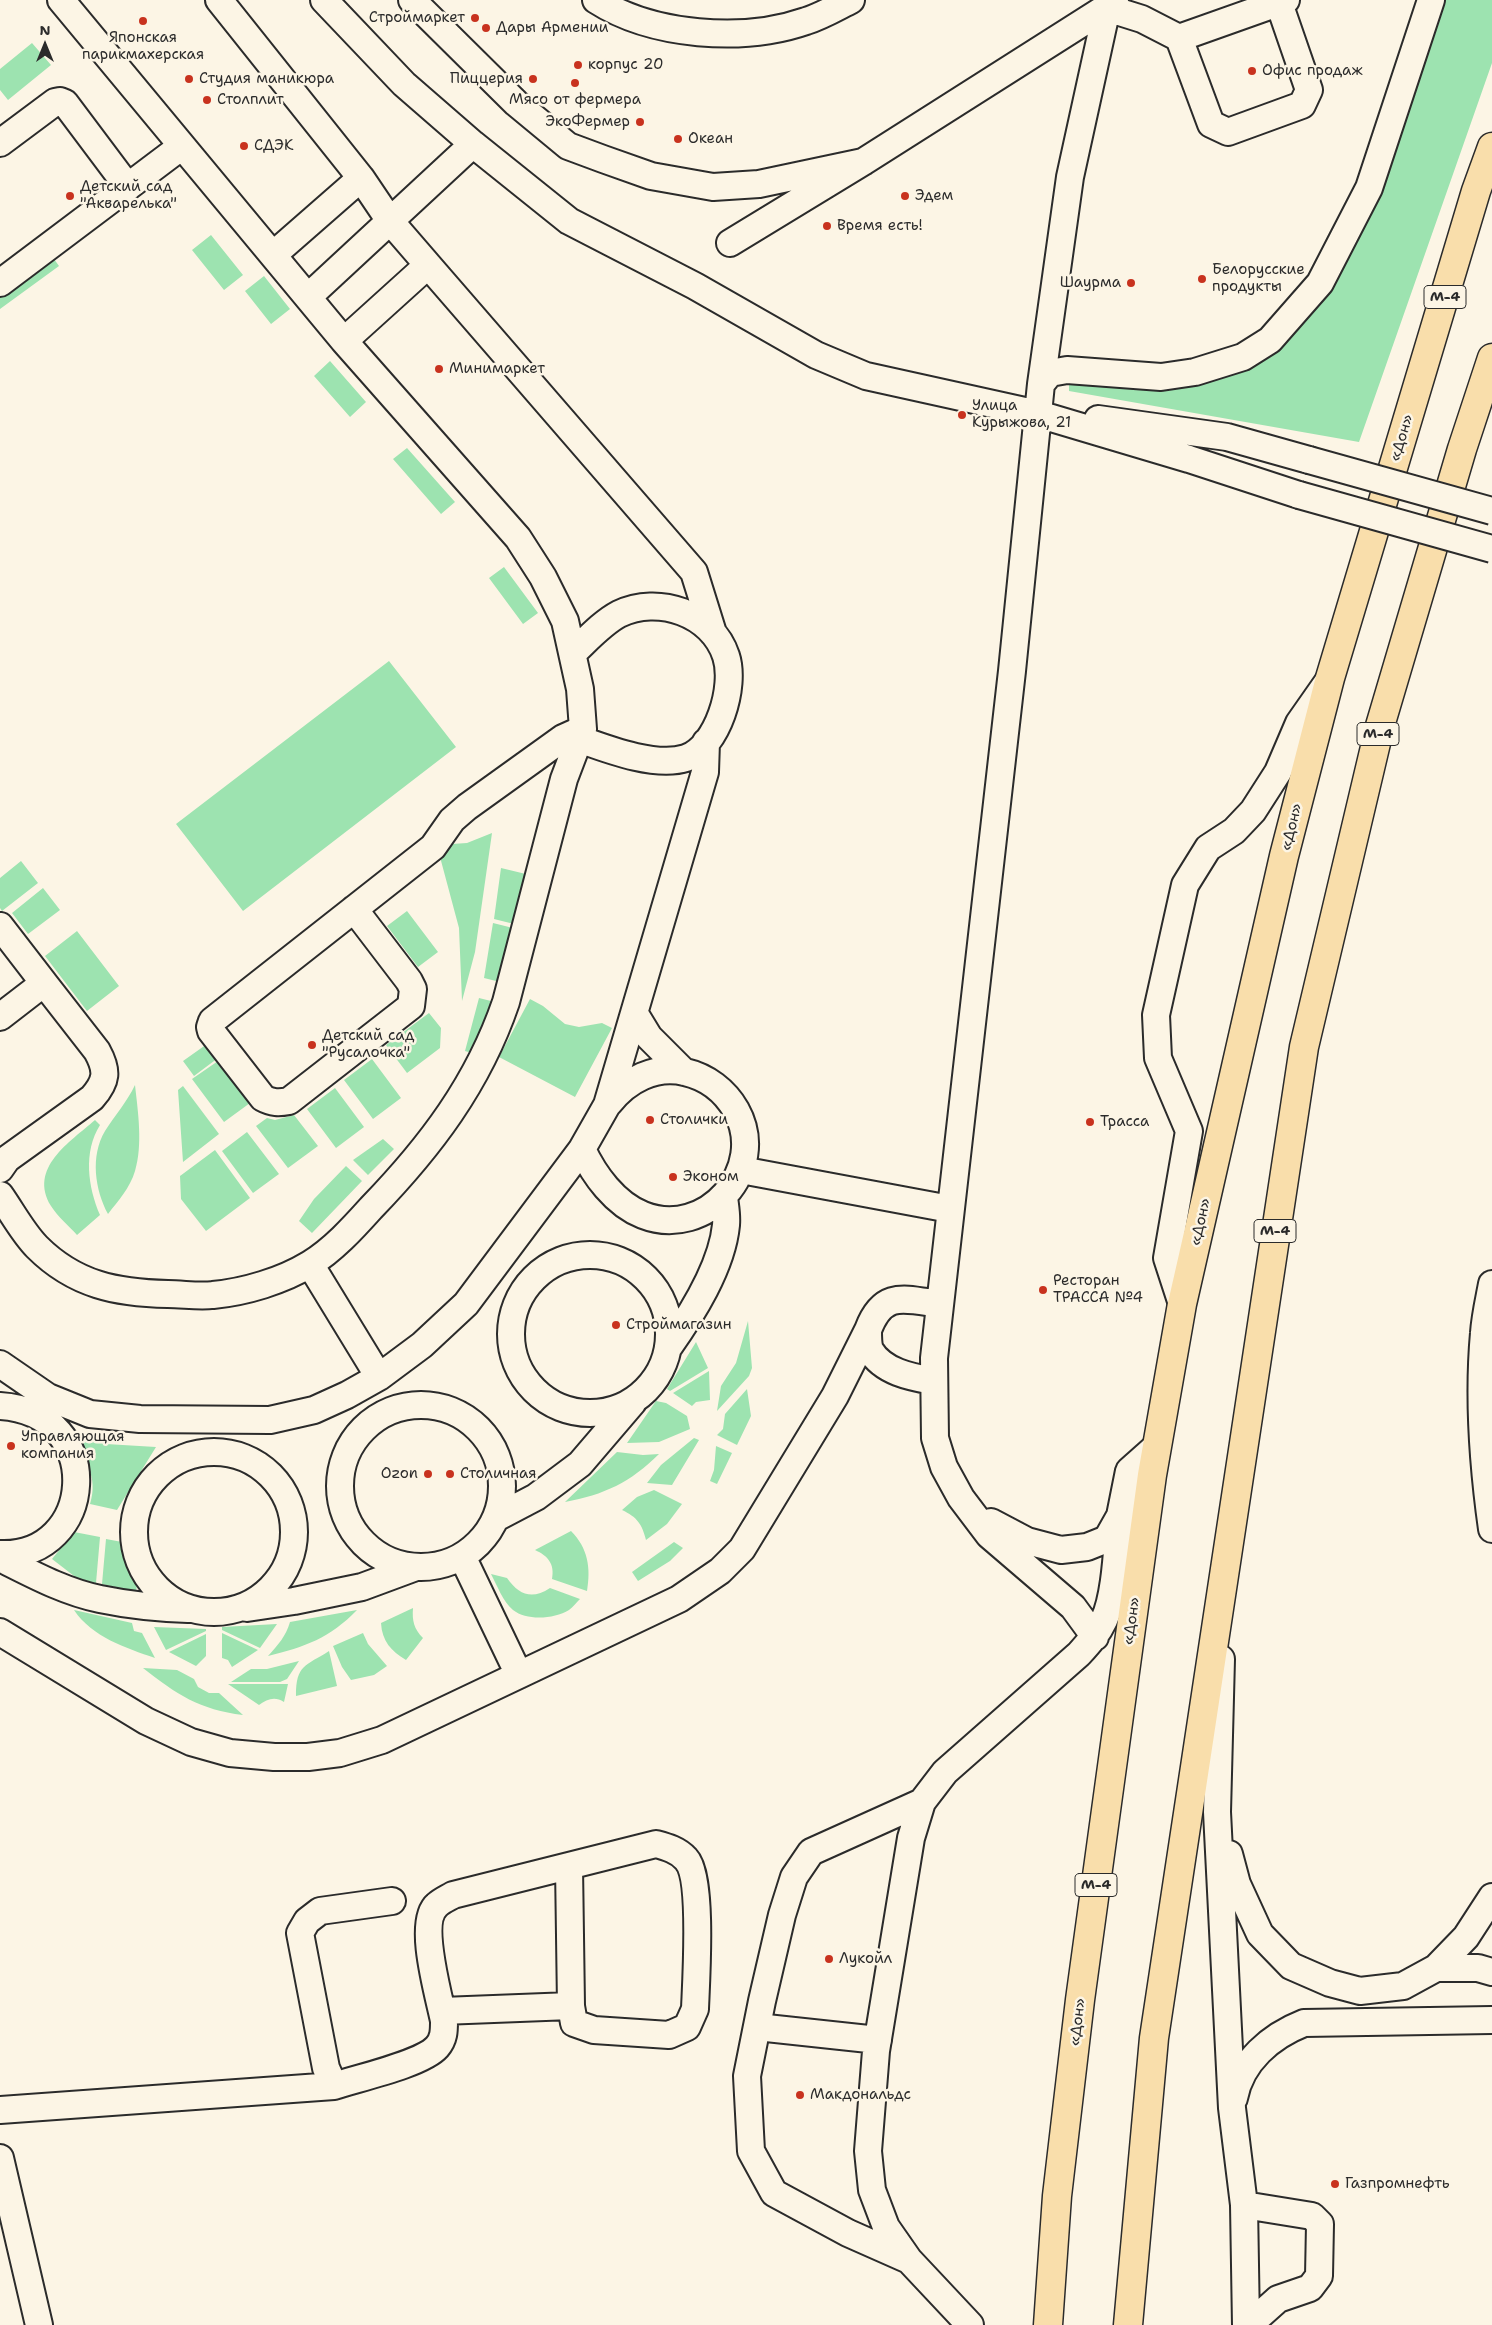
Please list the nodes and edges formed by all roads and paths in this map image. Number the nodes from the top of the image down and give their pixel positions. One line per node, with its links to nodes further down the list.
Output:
1 (61, 0): 13 (street)
2 (219, 0): 16 (street)
3 (324, 0): 12 (street)
4 (412, 0): 15 (street)
5 (596, 0): 6 (street)
6 (851, 0)
7 (1431, 0): 26 (street)
8 (1282, 1): 10 (street); 10 (street)
9 (1112, 4): 10 (street); 15 (street); 26 (street)
10 (1179, 38)
11 (0, 143): 17 (street)
12 (473, 144): 18 (street); 27 (street)
13 (182, 146): 17 (street); 20 (street)
14 (1492, 147): 32 (highway, «Дон» / М-4)
15 (863, 162): 19 (street)
16 (362, 178): 18 (street); 20 (street)
17 (128, 187): 22 (street)
18 (390, 221): 21 (street); 23 (street)
19 (730, 243)
20 (273, 255): 23 (street)
21 (428, 265): 24 (street); 30 (street)
22 (0, 282)
23 (308, 298): 24 (street)
24 (344, 341): 31 (street)
25 (1492, 358): 71 (highway, М-4)
26 (1041, 384): 27 (street)
27 (1038, 414): 28 (street, bridge); 29 (street, bridge); 47 (street)
28 (1492, 510)
29 (1492, 549)
30 (713, 634): 31 (street); 34 (street)
31 (573, 653): 33 (street)
32 (1330, 678): 51 (highway, «Дон» / М-4); 51 (street)
33 (581, 734): 34 (street); 35 (street); 48 (street)
34 (706, 742): 38 (street)
35 (354, 909): 35 (street)
36 (2, 931): 37 (street)
37 (44, 983): 39 (street); 43 (street)
38 (635, 1014): 40 (street); 41 (street)
39 (0, 1017)
40 (684, 1072): 41 (street); 44 (street)
41 (607, 1105): 42 (street)
42 (582, 1149): 46 (street); 56 (street)
43 (0, 1169)
44 (741, 1170): 46 (street); 47 (street)
45 (0, 1195): 48 (street)
46 (724, 1197): 53 (street)
47 (950, 1210): 50 (street)
48 (310, 1264): 56 (street)
49 (1492, 1284): 60 (street)
50 (940, 1304): 52 (street); 57 (street)
51 (1182, 1304): 62 (highway, «Дон» / М-4)
52 (868, 1330): 55 (street); 58 (street)
53 (668, 1348): 59 (street); 59 (street)
54 (0, 1364): 56 (street)
55 (894, 1371): 57 (street); 58 (street)
56 (378, 1377)
57 (933, 1381): 63 (street)
58 (835, 1396): 76 (street)
59 (636, 1399): 65 (street)
60 (1487, 1400): 66 (street)
61 (0, 1406): 67 (street)
62 (1156, 1447): 64 (street); 97 (highway, «Дон» / М-4)
63 (961, 1498): 64 (street); 75 (street)
64 (1120, 1516): 75 (street)
65 (496, 1518): 68 (street); 70 (street)
66 (1492, 1529)
67 (0, 1554)
68 (462, 1556): 70 (street); 76 (street)
69 (0, 1558): 72 (street)
70 (416, 1567): 73 (street)
71 (1223, 1570): 78 (street); 98 (highway, М-4)
72 (197, 1610): 73 (street); 73 (street)
73 (229, 1610)
74 (0, 1632): 76 (street)
75 (1095, 1637): 77 (street)
76 (519, 1675)
77 (922, 1802): 87 (street); 88 (street)
78 (1217, 1812): 82 (street); 90 (street)
79 (569, 1866): 84 (street); 84 (street); 85 (street)
80 (1492, 1897): 82 (street)
81 (392, 1901): 89 (street)
82 (1436, 1968): 83 (street)
83 (1492, 1972)
84 (571, 2006): 85 (street)
85 (442, 2011): 89 (street)
86 (1492, 2020): 90 (street)
87 (757, 2027): 88 (street); 94 (street)
88 (878, 2040): 94 (street)
89 (334, 2086): 91 (street)
90 (1232, 2108): 93 (street)
91 (0, 2110)
92 (0, 2158): 95 (street)
93 (1244, 2205): 99 (street); 99 (street)
94 (909, 2260): 96 (street)
95 (39, 2325)
96 (970, 2325)
97 (1048, 2325)
98 (1128, 2325)
99 (1248, 2325)

